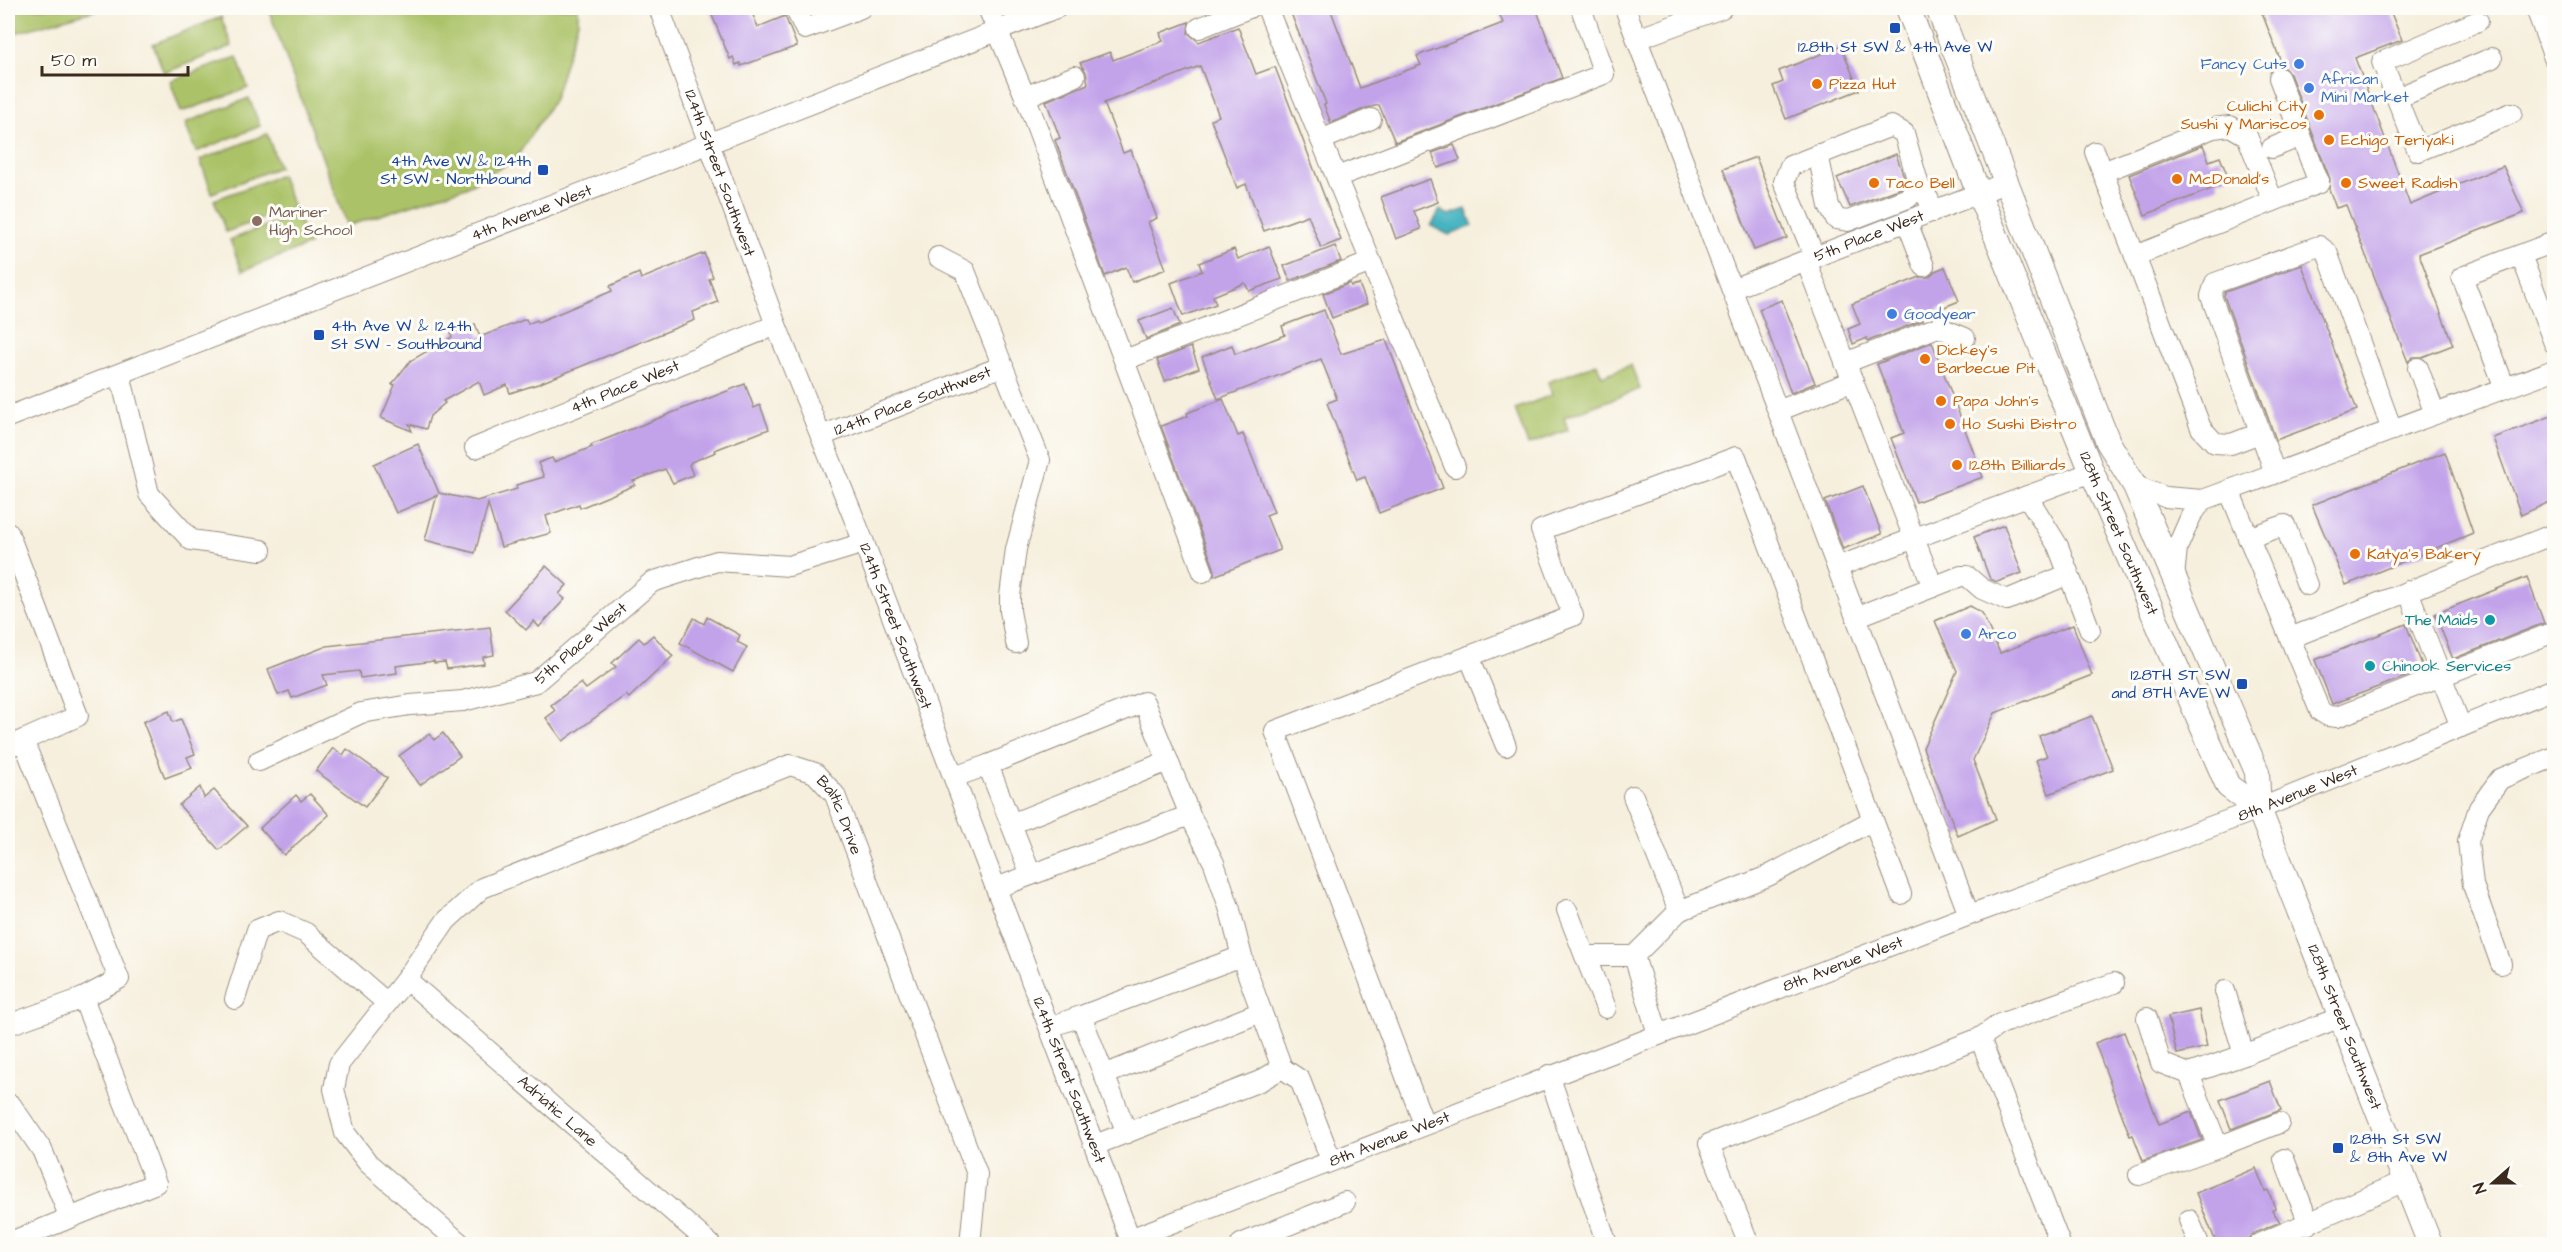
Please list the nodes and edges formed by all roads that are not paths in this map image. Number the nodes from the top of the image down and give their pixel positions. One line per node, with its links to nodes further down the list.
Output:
1 (658, 8): 28 (street, 124th Street Southwest)
2 (795, 8): 3 (street)
3 (861, 8)
4 (988, 8): 16 (street)
5 (1056, 8): 16 (street, 4th Avenue West)
6 (1249, 8): 15 (street)
7 (1267, 8): 27 (street)
8 (1581, 8): 33 (street)
9 (1625, 8): 17 (street)
10 (1722, 8): 17 (street)
11 (1908, 8): 36 (main road, 128th Street Southwest)
12 (1938, 8): 34 (main road, 128th Street Southwest)
13 (2536, 8): 19 (street)
14 (2478, 21): 23 (street)
15 (1199, 28)
16 (997, 30): 22 (street); 28 (street, 4th Avenue West)
17 (1637, 39): 47 (street)
18 (2492, 58): 23 (street)
19 (2554, 58)
20 (1075, 76): 22 (street)
21 (2279, 78): 26 (street)
22 (1025, 97): 51 (street)
23 (2397, 98): 24 (street)
24 (2512, 113)
25 (1371, 119): 27 (street)
26 (2301, 136): 29 (street); 37 (street)
27 (1321, 140): 33 (street)
28 (708, 142): 48 (street, 124th Street Southwest); 56 (street, 4th Avenue West)
29 (2272, 148)
30 (2095, 152): 32 (street)
31 (1818, 154): 35 (street); 35 (street); 44 (street)
32 (2103, 172): 37 (street); 42 (street)
33 (1337, 177): 45 (street)
34 (2008, 182): 36 (street, 5th Place West); 68 (main road, 128th Street Southwest)
35 (1919, 186): 38 (street)
36 (1979, 194): 38 (street, 5th Place West); 66 (main road, 128th Street Southwest)
37 (2273, 201): 42 (street)
38 (1933, 212): 39 (street, 5th Place West)
39 (1907, 222): 44 (street, 5th Place West); 46 (street)
40 (2554, 242): 41 (street)
41 (2521, 255): 50 (street); 57 (street)
42 (2135, 256): 62 (street)
43 (938, 257): 52 (street, 124th Place Southwest)
44 (1810, 260): 47 (street, 5th Place West); 55 (street)
45 (1371, 262): 51 (street); 65 (street)
46 (1924, 266)
47 (1732, 290): 58 (street)
48 (776, 325): 63 (street, 124th Street Southwest); 64 (street, 4th Place West)
49 (1965, 338): 55 (street)
50 (2554, 343)
51 (1125, 360): 79 (street)
52 (1003, 366): 63 (street, 124th Place Southwest); 89 (street, 124th Place Southwest)
53 (2418, 368): 59 (street)
54 (2554, 370): 57 (street)
55 (1849, 372): 58 (street); 74 (street)
56 (120, 374): 60 (street, 4th Avenue West); 77 (street)
57 (2505, 388): 59 (street)
58 (1778, 411): 78 (street)
59 (2435, 414): 61 (street)
60 (8, 417)
61 (2392, 430): 62 (street); 67 (street)
62 (2260, 433): 67 (street)
63 (821, 436): 76 (street, 124th Street Southwest)
64 (475, 448)
65 (1455, 467)
66 (2092, 472): 70 (street); 102 (main road, 128th Street Southwest)
67 (2275, 473): 69 (street)
68 (2135, 486): 71 (street); 81 (main road, 128th Street Southwest)
69 (2229, 490): 71 (street); 75 (street)
70 (2027, 496): 74 (street); 80 (street)
71 (2203, 500): 81 (street)
72 (8, 532): 94 (street)
73 (2554, 534): 84 (street)
74 (1914, 538): 78 (street); 83 (street)
75 (2248, 538): 82 (street); 88 (street)
76 (864, 543): 97 (street, 5th Place West); 100 (street, 124th Street Southwest)
77 (261, 550)
78 (1837, 567): 85 (street)
79 (1203, 572)
80 (2069, 574): 83 (street); 86 (street)
81 (2174, 577): 102 (main road, 128th Street Southwest)
82 (2307, 585)
83 (1933, 587): 85 (street)
84 (2408, 591): 88 (street); 91 (street)
85 (1856, 617): 111 (street)
86 (2090, 630)
87 (2554, 632): 91 (street)
88 (2290, 638): 91 (street)
89 (1016, 643)
90 (1469, 656): 95 (street); 104 (street); 138 (street)
91 (2442, 676): 93 (street)
92 (2554, 689): 93 (street, 8th Avenue West)
93 (2461, 727): 102 (street, 8th Avenue West)
94 (15, 744): 119 (street)
95 (1506, 746)
96 (2554, 757): 115 (street)
97 (259, 761)
98 (1168, 761): 99 (street); 103 (street); 105 (street)
99 (988, 765): 100 (street); 105 (street)
100 (954, 777): 107 (street, 124th Street Southwest)
101 (1632, 796): 110 (street)
102 (2259, 809): 111 (street, 8th Avenue West); 125 (main road, 128th Street Southwest)
103 (1190, 815): 106 (street); 112 (street)
104 (1873, 820): 108 (street); 110 (street)
105 (1011, 824): 106 (street)
106 (1031, 874): 107 (street)
107 (996, 888): 128 (street, 124th Street Southwest)
108 (1901, 894)
109 (1567, 910): 113 (street)
110 (1679, 911): 114 (street)
111 (1969, 915): 129 (street, 8th Avenue West)
112 (1242, 956): 123 (street); 124 (street)
113 (1585, 956): 114 (street); 122 (street)
114 (1634, 956): 129 (street)
115 (2501, 964)
116 (406, 979): 121 (street, Baltic Drive); 153 (street, Adriatic Lane); 154 (street, Baltic Drive)
117 (2114, 983): 130 (street)
118 (2225, 992): 131 (street)
119 (83, 998): 127 (street); 147 (street)
120 (235, 999): 121 (street)
121 (387, 1003): 152 (street, Baltic Drive)
122 (1606, 1008)
123 (1261, 1012): 132 (street); 134 (street)
124 (1081, 1016): 128 (street); 134 (street)
125 (2341, 1017): 131 (street); 145 (main road, 128th Street Southwest)
126 (2146, 1018): 133 (street)
127 (8, 1025)
128 (1050, 1028): 140 (street, 124th Street Southwest)
129 (1658, 1034): 135 (street, 8th Avenue West)
130 (1980, 1038): 157 (street); 158 (street)
131 (2244, 1055): 133 (street)
132 (1282, 1068): 139 (street); 143 (street)
133 (2189, 1074): 141 (street)
134 (1104, 1075): 139 (street)
135 (1549, 1075): 138 (street, 8th Avenue West); 156 (street)
136 (11, 1105): 147 (street)
137 (2279, 1123): 141 (street)
138 (1424, 1124): 143 (street, 8th Avenue West)
139 (1127, 1133): 140 (street)
140 (1095, 1145): 150 (street, 124th Street Southwest)
141 (2218, 1146): 144 (street)
142 (2284, 1159): 149 (street)
143 (1331, 1160): 150 (street, 8th Avenue West)
144 (2139, 1175)
145 (2405, 1181): 149 (street); 161 (main road, 128th Street Southwest)
146 (1345, 1202): 155 (street)
147 (70, 1218): 151 (street)
148 (2189, 1220): 159 (street)
149 (2309, 1224): 160 (street)
150 (1131, 1242)
151 (8, 1243)
152 (462, 1245)
153 (710, 1245)
154 (970, 1245)
155 (1241, 1245)
156 (1606, 1245)
157 (1749, 1245)
158 (2060, 1245)
159 (2199, 1245)
160 (2259, 1245)
161 (2430, 1245)

